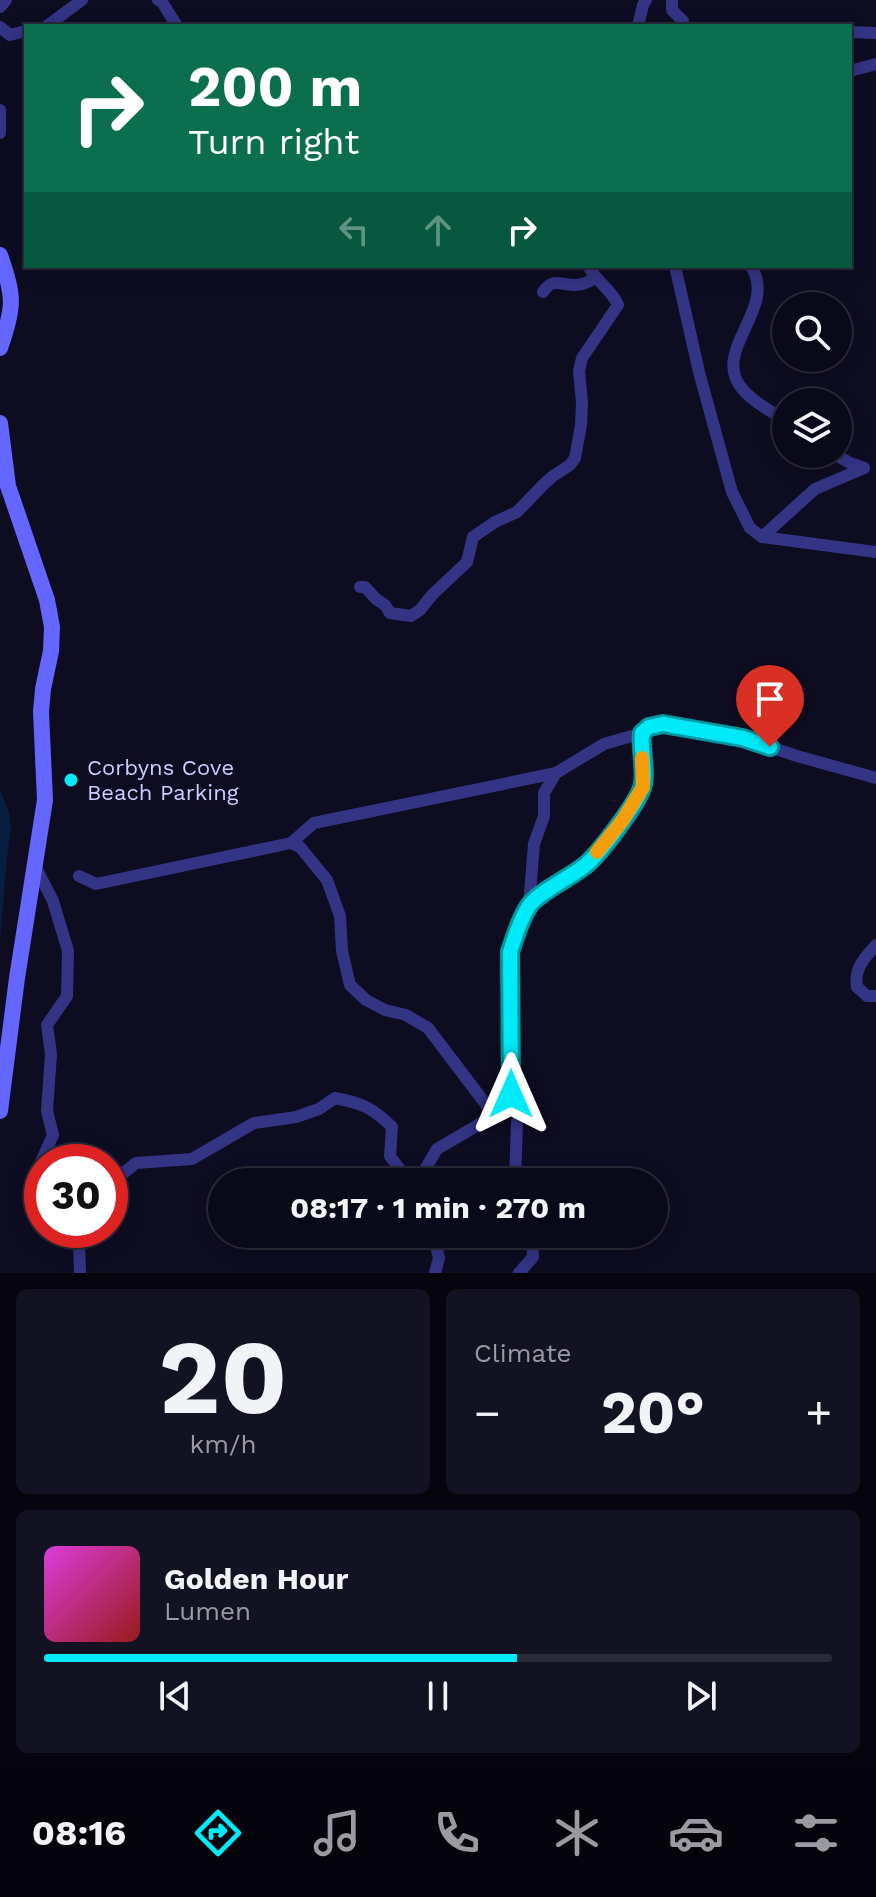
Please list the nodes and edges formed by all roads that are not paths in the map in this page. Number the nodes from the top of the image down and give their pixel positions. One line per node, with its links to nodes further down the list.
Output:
1 (6, 0): 6 (street)
2 (82, 0): 8 (street)
3 (158, 0): 9 (street)
4 (646, 0): 10 (street)
5 (672, 0): 7 (street)
6 (0, 7)
7 (683, 21)
8 (50, 24)
9 (176, 24)
10 (638, 24)
11 (0, 27): 12 (street)
12 (24, 32)
13 (852, 32): 14 (street)
14 (876, 33)
15 (876, 64): 16 (street)
16 (852, 70)
17 (0, 110): 18 (street)
18 (0, 133)
19 (0, 255): 24 (main road)
20 (675, 268): 28 (street)
21 (752, 268): 25 (street)
22 (593, 272): 23 (street); 30 (street)
23 (543, 292)
24 (0, 348)
25 (772, 411)
26 (0, 423): 35 (main road)
27 (852, 464): 28 (street)
28 (762, 537): 29 (street)
29 (876, 552)
30 (360, 587)
31 (642, 733): 32 (street); 33 (street); 37 (street)
32 (556, 773): 34 (street); 37 (street)
33 (876, 778)
34 (291, 843): 36 (street); 41 (street)
35 (34, 864): 40 (main road); 43 (street)
36 (79, 876)
37 (529, 905): 41 (street)
38 (876, 945): 39 (street)
39 (876, 996)
40 (0, 1111)
41 (494, 1115): 45 (street)
42 (517, 1122): 46 (street)
43 (49, 1144)
44 (399, 1168): 47 (street)
45 (426, 1168)
46 (515, 1168)
47 (128, 1169)
48 (80, 1248): 51 (street)
49 (436, 1248): 52 (street)
50 (533, 1248): 53 (street)
51 (80, 1273)
52 (435, 1273)
53 (519, 1273)

